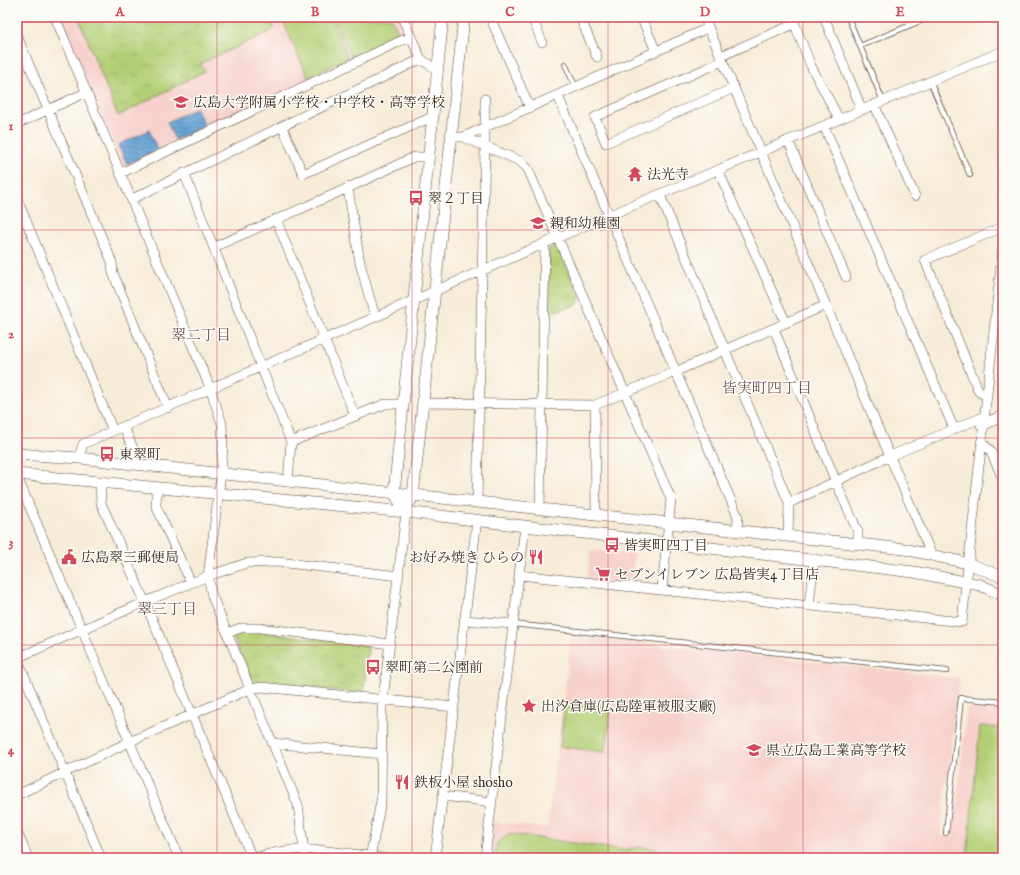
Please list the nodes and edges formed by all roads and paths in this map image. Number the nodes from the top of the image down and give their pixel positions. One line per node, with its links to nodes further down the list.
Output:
1 (55, 17): 29 (street)
2 (402, 17): 16 (street)
3 (464, 17): 43 (street)
4 (490, 17): 34 (street)
5 (532, 17): 17 (street)
6 (580, 17): 21 (street)
7 (641, 17): 19 (street)
8 (704, 17): 14 (street)
9 (824, 17): 36 (street)
10 (848, 17): 18 (lane)
11 (930, 17): 18 (lane)
12 (442, 20): 25 (street)
13 (793, 20): 23 (street); 38 (street)
14 (708, 28): 19 (street); 23 (street)
15 (17, 36): 35 (street)
16 (411, 36): 22 (street); 50 (street)
17 (542, 42)
18 (860, 46): 32 (lane)
19 (656, 51): 27 (street)
20 (1003, 51): 26 (street)
21 (597, 57)
22 (421, 59): 25 (street); 40 (street)
23 (722, 59): 28 (street); 28 (street)
24 (565, 64): 27 (lane)
25 (437, 70): 37 (street)
26 (930, 81): 32 (street); 52 (lane)
27 (576, 88): 30 (street)
28 (734, 88): 47 (street)
29 (87, 92): 35 (street); 50 (street)
30 (558, 96): 34 (street); 58 (street)
31 (484, 99): 42 (street)
32 (883, 101): 33 (street)
33 (874, 104): 36 (street); 55 (street)
34 (530, 108): 42 (street)
35 (49, 110): 39 (street); 86 (street)
36 (862, 110): 38 (street)
37 (432, 117): 40 (street); 48 (street)
38 (839, 119): 41 (street)
39 (17, 124)
40 (282, 126): 51 (street)
41 (824, 126): 45 (street); 91 (street)
42 (485, 128): 44 (street); 46 (street)
43 (451, 137): 44 (street); 68 (street)
44 (463, 137): 46 (street)
45 (788, 140): 47 (street); 66 (street)
46 (485, 146): 61 (street); 65 (street)
47 (759, 151): 49 (street); 70 (street)
48 (428, 157): 53 (street); 69 (street)
49 (718, 170): 54 (street); 72 (street)
50 (121, 173): 56 (street)
51 (184, 174): 56 (street); 63 (street)
52 (970, 176)
53 (348, 188): 59 (street); 71 (street)
54 (660, 194): 58 (street); 75 (street)
55 (915, 196)
56 (132, 198): 78 (street)
57 (17, 199): 92 (street)
58 (610, 215): 61 (street); 77 (street)
59 (276, 219): 63 (street); 74 (street)
60 (1003, 227): 80 (street)
61 (557, 238): 62 (street); 79 (street)
62 (545, 243): 65 (street); 84 (street)
63 (214, 247): 76 (street)
64 (1003, 248): 67 (street)
65 (481, 272): 68 (street); 83 (street)
66 (846, 277)
67 (1001, 282): 80 (street)
68 (435, 292): 69 (street); 81 (street)
69 (414, 300): 71 (street); 82 (street)
70 (826, 305): 72 (street); 96 (street)
71 (375, 317): 74 (street)
72 (786, 323): 73 (street)
73 (774, 328): 75 (street); 105 (street)
74 (325, 339): 76 (street); 87 (street)
75 (726, 350): 77 (street); 111 (street)
76 (261, 368): 78 (street); 93 (street)
77 (675, 372): 79 (street); 118 (street)
78 (211, 390): 86 (street); 100 (street)
79 (626, 394): 85 (street); 116 (street)
80 (985, 395): 89 (street)
81 (423, 403): 83 (street); 109 (street)
82 (403, 404): 87 (street); 107 (street)
83 (479, 404): 84 (street); 110 (street)
84 (542, 405): 85 (street); 112 (street)
85 (595, 405): 114 (street)
86 (168, 408): 90 (street)
87 (355, 416): 93 (street)
88 (1003, 416): 89 (street)
89 (983, 421): 91 (street); 94 (street)
90 (124, 427): 92 (street); 98 (street)
91 (954, 429): 96 (street)
92 (113, 431): 97 (street)
93 (291, 442): 104 (street)
94 (980, 442): 102 (street); 124 (street)
95 (17, 454): 97 (street)
96 (890, 456): 105 (street); 122 (street)
97 (79, 458): 98 (street)
98 (134, 464): 100 (street)
99 (17, 474): 103 (street)
100 (221, 474): 104 (street); 108 (street)
101 (17, 477): 137 (street)
102 (1003, 479)
103 (100, 482): 106 (street); 133 (street)
104 (288, 482): 107 (street)
105 (836, 482): 111 (street); 121 (street)
106 (157, 488): 108 (street); 130 (street)
107 (394, 493): 109 (street); 113 (street)
108 (218, 494): 113 (street); 126 (street)
109 (413, 496): 110 (street); 113 (street)
110 (477, 503): 112 (street)
111 (789, 503): 119 (street)
112 (540, 510): 114 (street)
113 (406, 512): 115 (street); 127 (street)
114 (596, 516): 116 (street)
115 (477, 520): 117 (street); 135 (street)
116 (670, 524): 118 (street); 120 (street)
117 (525, 526): 120 (street); 125 (street)
118 (737, 531): 119 (street)
119 (788, 536): 121 (street)
120 (667, 543): 123 (street); 131 (street)
121 (858, 544): 122 (street)
122 (932, 556): 124 (street)
123 (814, 560): 129 (street); 134 (street)
124 (967, 563): 128 (street); 129 (street)
125 (519, 575): 131 (street); 136 (street)
126 (208, 576): 127 (street); 130 (street); 138 (street)
127 (399, 576): 139 (street)
128 (1003, 577)
129 (965, 581): 132 (street); 134 (street)
130 (191, 583): 133 (street)
131 (662, 590): 134 (street)
132 (1003, 595)
133 (145, 602): 137 (street); 146 (street)
134 (809, 606)
135 (464, 620): 136 (street); 145 (street)
136 (513, 624): 141 (lane); 153 (street)
137 (81, 629): 140 (street); 147 (street)
138 (227, 633): 139 (street); 142 (street)
139 (390, 644): 143 (street)
140 (17, 658): 150 (street)
141 (947, 671)
142 (250, 689): 143 (street); 146 (street); 148 (street)
143 (383, 700): 145 (street); 149 (street)
144 (1003, 702): 155 (lane)
145 (454, 707): 152 (street)
146 (193, 715): 147 (street); 161 (street)
147 (129, 742): 150 (street); 160 (street)
148 (272, 743): 149 (street); 156 (street)
149 (381, 754): 157 (street)
150 (65, 773): 151 (street); 159 (street)
151 (17, 795)
152 (443, 796): 153 (street); 164 (street)
153 (492, 802): 165 (street)
154 (17, 832): 158 (street)
155 (946, 833)
156 (305, 853): 157 (street); 162 (street)
157 (370, 857): 163 (street)
158 (28, 858)
159 (101, 858)
160 (178, 858)
161 (252, 858)
162 (256, 858)
163 (383, 858)
164 (435, 858)
165 (485, 858)

